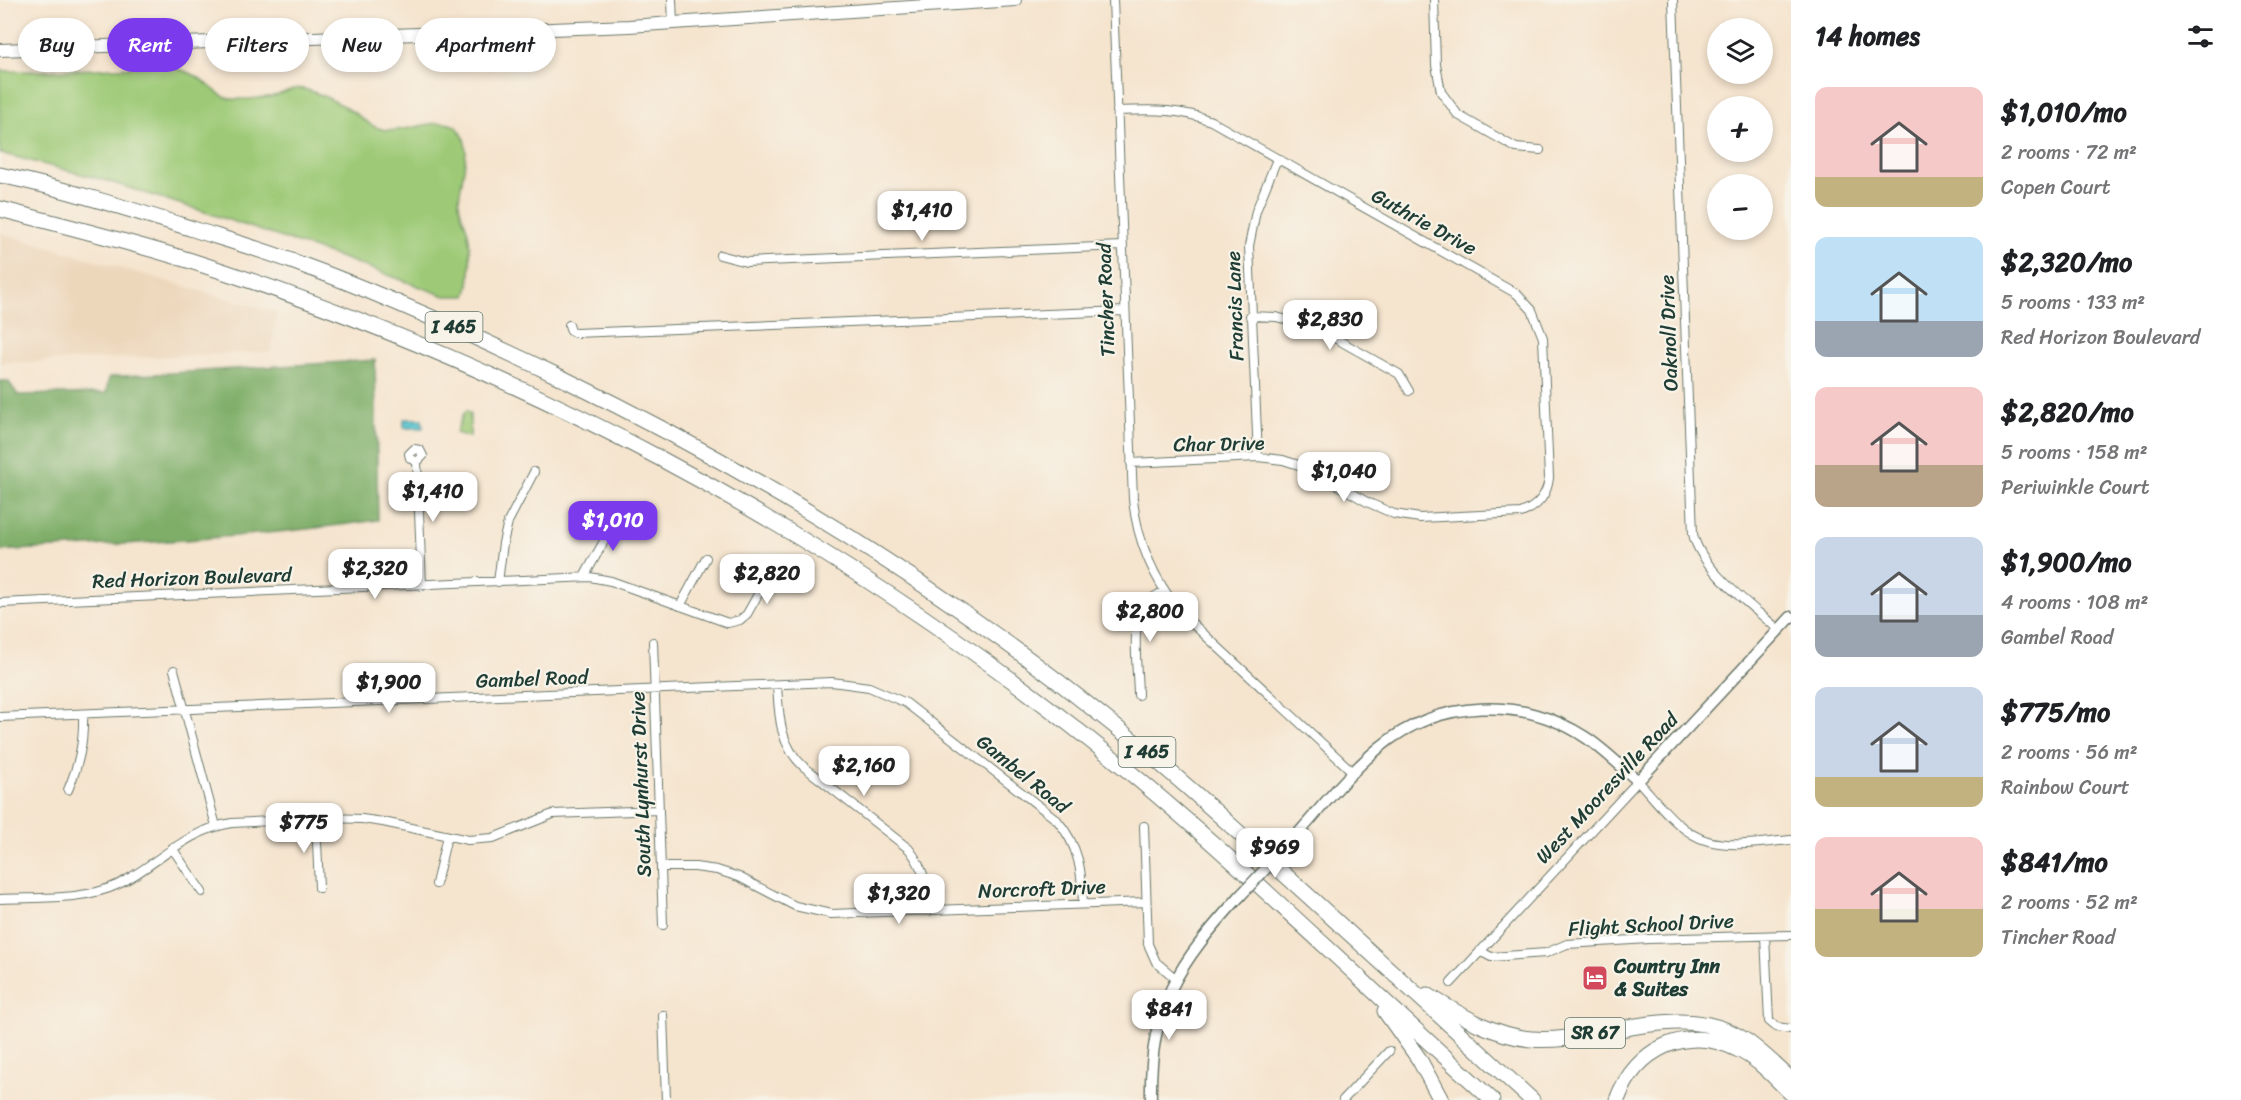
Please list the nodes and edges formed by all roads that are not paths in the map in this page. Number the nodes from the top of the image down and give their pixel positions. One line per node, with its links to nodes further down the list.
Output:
1 (672, 0): 7 (street)
2 (1015, 0): 6 (main road)
3 (1113, 0): 9 (street, Tincher Road)
4 (1434, 0): 10 (street)
5 (1673, 0): 35 (street, Oaknoll Drive)
6 (972, 2): 7 (main road)
7 (673, 23): 8 (main road)
8 (0, 50)
9 (1117, 111): 11 (street, Guthrie Drive); 14 (street, Tincher Road)
10 (1540, 150)
11 (1277, 159): 17 (street, Francis Lane); 24 (street, Guthrie Drive)
12 (0, 175): 66 (highway, I 465)
13 (0, 210): 68 (highway, I 465)
14 (1122, 246): 15 (street); 16 (street, Tincher Road)
15 (720, 255)
16 (1124, 310): 18 (street); 22 (street, Tincher Road)
17 (1250, 316): 19 (street); 20 (street, Francis Lane)
18 (568, 325)
19 (1409, 391)
20 (1258, 457): 22 (street, Char Drive); 24 (street, Char Drive)
21 (417, 462): 30 (street)
22 (1131, 463): 31 (street, Tincher Road)
23 (534, 472): 29 (street)
24 (1541, 499)
25 (619, 514): 28 (street)
26 (706, 558): 33 (street)
27 (774, 566): 33 (street, Red Horizon Boulevard)
28 (584, 577): 29 (street, Red Horizon Boulevard); 33 (street, Red Horizon Boulevard)
29 (498, 582): 30 (street, Red Horizon Boulevard)
30 (422, 586): 32 (street, Red Horizon Boulevard)
31 (1164, 591): 40 (street); 44 (street, Tincher Road)
32 (0, 603)
33 (680, 606)
34 (1791, 617): 35 (street, West Mooresville Road)
35 (1779, 630): 45 (street, West Mooresville Road)
36 (653, 642): 39 (street, South Lynhurst Drive)
37 (174, 670): 41 (street)
38 (777, 685): 39 (street, Gambel Road); 60 (street, Gambel Road); 61 (street)
39 (654, 690): 41 (street, Gambel Road); 47 (street, South Lynhurst Drive)
40 (1138, 695)
41 (184, 709): 42 (street, Gambel Road); 49 (street)
42 (83, 714): 43 (street, Gambel Road); 46 (street)
43 (0, 717)
44 (1354, 773): 45 (street); 67 (street, bridge)
45 (1638, 781): 52 (street); 65 (street, West Mooresville Road)
46 (68, 790)
47 (659, 810): 51 (street); 54 (street, South Lynhurst Drive)
48 (316, 819): 49 (street); 51 (street); 56 (street)
49 (216, 826): 53 (street)
50 (1144, 826): 59 (street)
51 (447, 836): 55 (street)
52 (1791, 840)
53 (172, 848): 57 (street); 58 (street)
54 (661, 867): 61 (street, Norcroft Drive); 62 (street, South Lynhurst Drive)
55 (436, 884)
56 (319, 888)
57 (202, 892)
58 (0, 898)
59 (1146, 902): 60 (street, Norcroft Drive); 67 (street)
60 (1083, 904): 61 (street, Norcroft Drive)
61 (929, 910)
62 (663, 925)
63 (1791, 934): 64 (street, Flight School Drive)
64 (1765, 936): 65 (street, Flight School Drive); 71 (street)
65 (1480, 951): 69 (street, West Mooresville Road)
66 (1396, 976): 73 (highway, SR 67); 80 (highway, I 465)
67 (1175, 978): 76 (street)
68 (1363, 982): 78 (highway); 79 (highway, I 465)
69 (1451, 983)
70 (663, 1015): 75 (street)
71 (1791, 1029)
72 (1389, 1051): 77 (street)
73 (1791, 1080)
74 (1791, 1093): 81 (highway)
75 (666, 1100)
76 (1151, 1100)
77 (1343, 1100)
78 (1441, 1100)
79 (1492, 1100)
80 (1532, 1100)
81 (1617, 1100)

